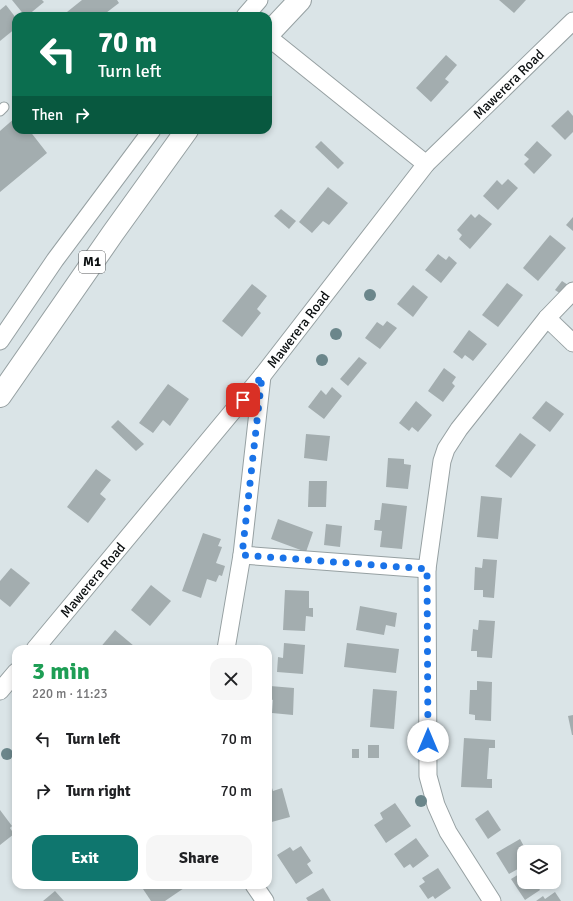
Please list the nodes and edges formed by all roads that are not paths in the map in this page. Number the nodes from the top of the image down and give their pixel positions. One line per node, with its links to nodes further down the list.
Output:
1 (259, 0): 3 (street)
2 (300, 0): 5 (highway)
3 (248, 12)
4 (573, 21): 9 (street, Mawerera Road)
5 (272, 30)
6 (272, 40): 9 (street)
7 (149, 134): 12 (street)
8 (184, 134): 15 (highway, M1)
9 (426, 164): 14 (street, Mawerera Road)
10 (573, 291): 11 (street)
11 (547, 318): 13 (street); 17 (street)
12 (0, 341)
13 (573, 343)
14 (262, 376): 16 (street); 18 (street, Mawerera Road)
15 (0, 396)
16 (242, 555): 17 (street); 19 (street)
17 (427, 569): 24 (street)
18 (38, 645)
19 (227, 645)
20 (12, 677): 21 (street)
21 (0, 691)
22 (257, 889): 23 (street)
23 (265, 901)
24 (492, 901)

